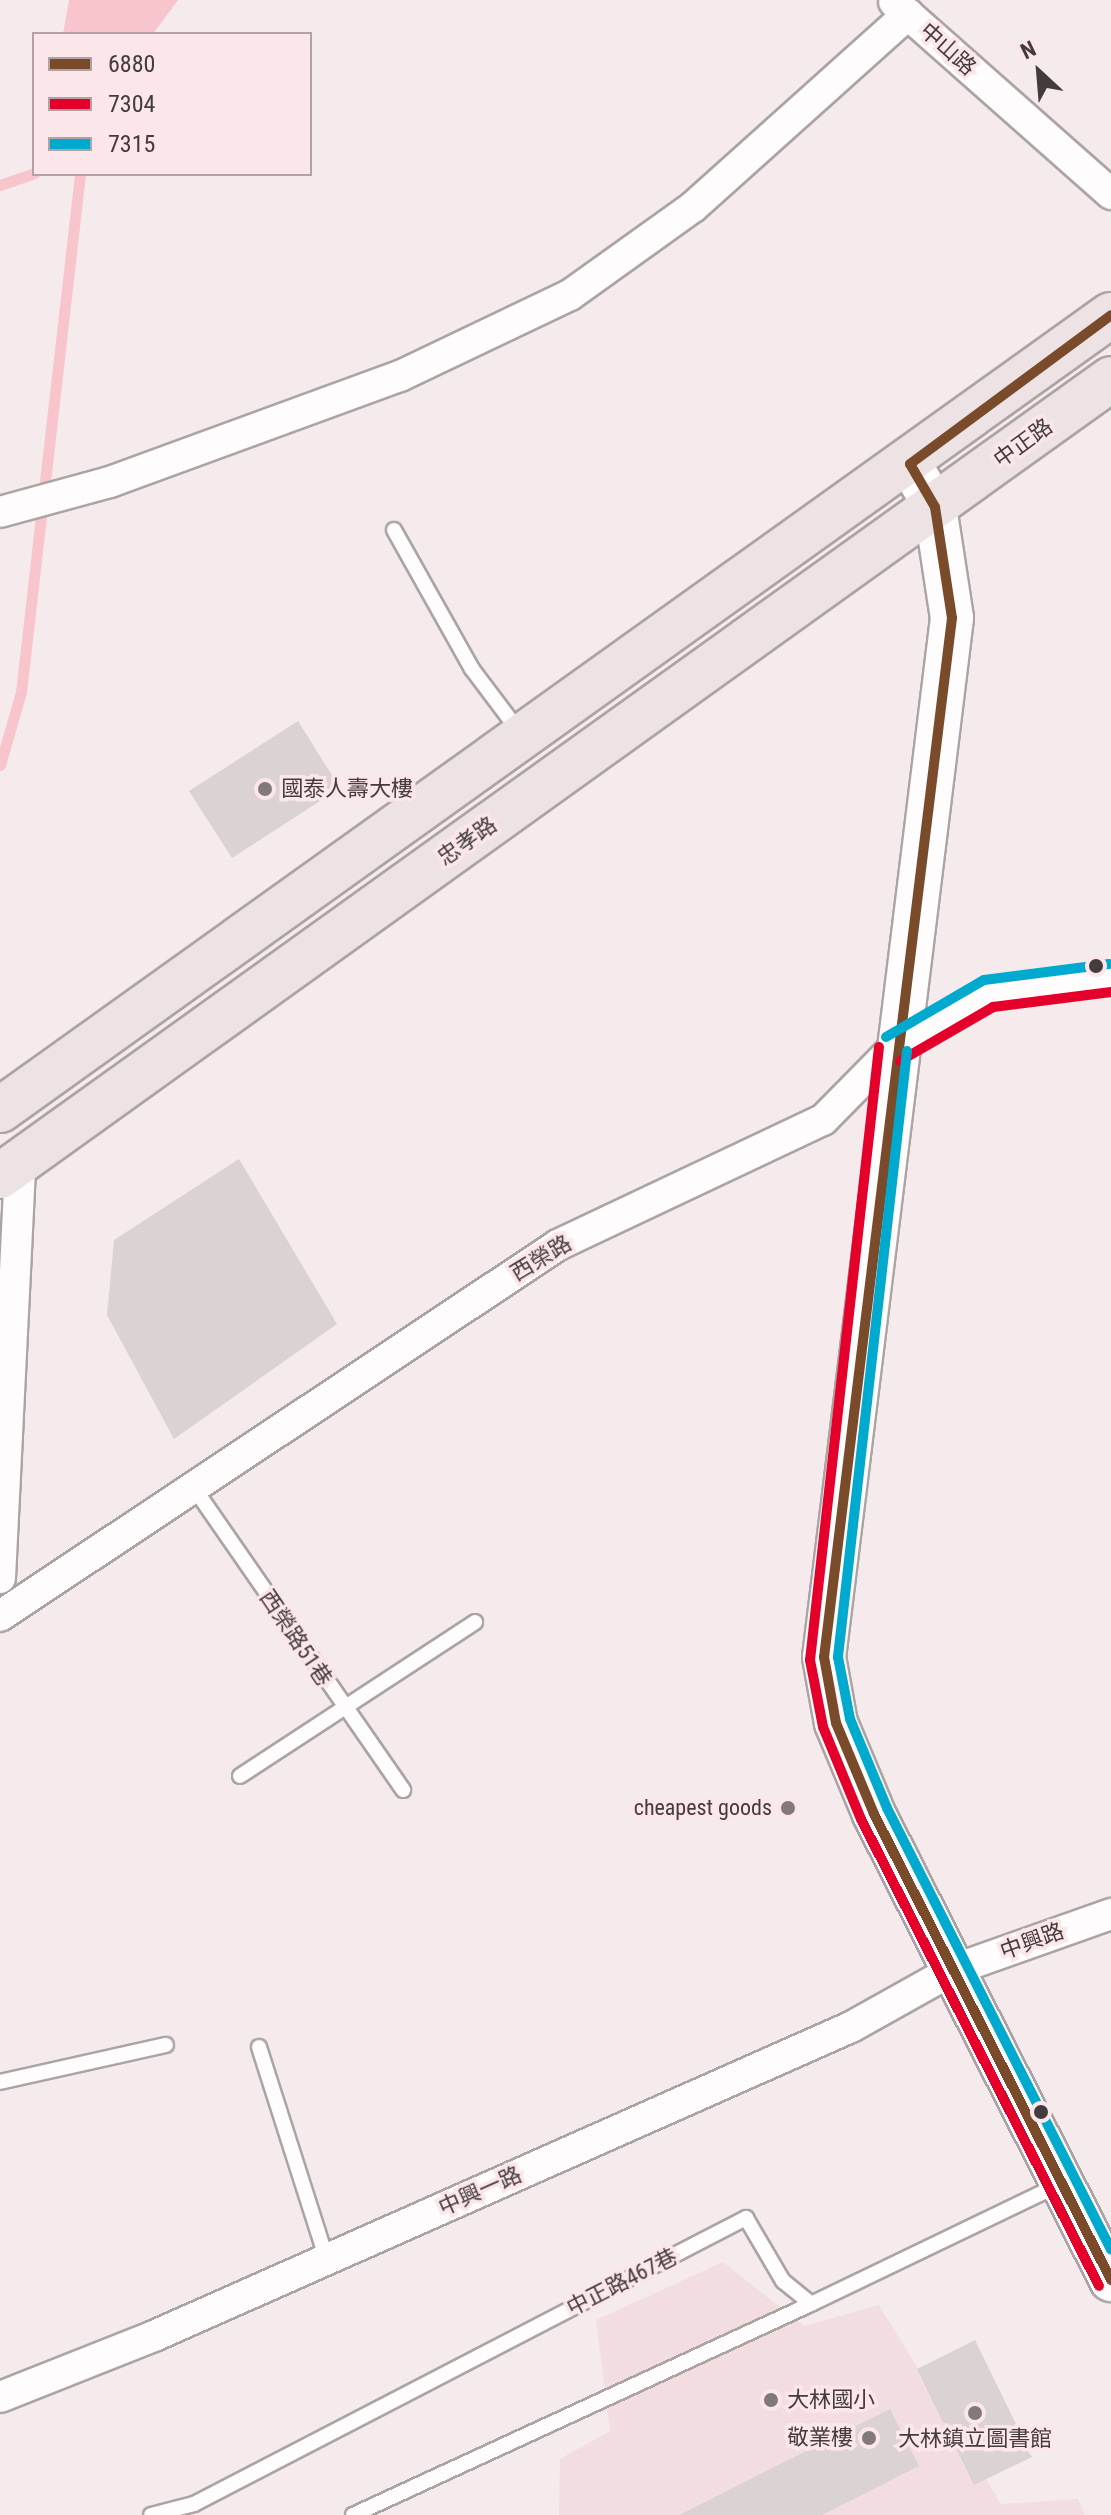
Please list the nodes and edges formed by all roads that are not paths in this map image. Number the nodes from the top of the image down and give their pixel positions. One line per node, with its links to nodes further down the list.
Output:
1 (900, 7): 2 (street, 中山路); 7 (street)
2 (1111, 194)
3 (1111, 315): 5 (main road)
4 (1111, 379): 6 (main road, 中正路)
5 (910, 464): 6 (street); 9 (main road)
6 (935, 507): 11 (main road, 忠孝路); 13 (street)
7 (0, 512)
8 (394, 530): 9 (lane)
9 (523, 737): 10 (main road)
10 (406, 820): 11 (main road); 14 (main road)
11 (437, 862): 15 (main road, 忠孝路)
12 (1111, 978): 13 (street, 西榮路)
13 (893, 1049): 16 (street, 西榮路); 24 (street)
14 (0, 1110)
15 (7, 1167): 17 (street)
16 (192, 1484): 18 (street, 西榮路); 20 (lane, 西榮路51巷)
17 (0, 1578)
18 (0, 1616)
19 (475, 1622): 20 (lane)
20 (343, 1708): 21 (lane); 22 (lane, 西榮路51巷)
21 (240, 1776)
22 (403, 1790)
23 (1111, 1914): 24 (street, 中興路)
24 (953, 1970): 28 (street); 29 (street, 中興一路)
25 (166, 2045): 27 (lane)
26 (259, 2047): 29 (lane)
27 (0, 2082)
28 (1061, 2183): 30 (street); 31 (lane)
29 (327, 2260): 32 (street, 中興一路)
30 (1111, 2280)
31 (811, 2304): 33 (lane, 中正路467巷); 34 (lane)
32 (0, 2397)
33 (151, 2515)
34 (353, 2515)

